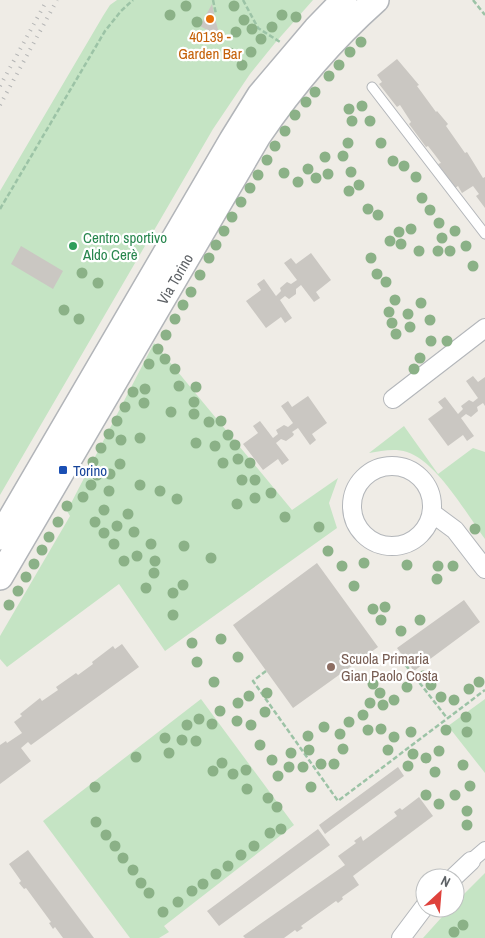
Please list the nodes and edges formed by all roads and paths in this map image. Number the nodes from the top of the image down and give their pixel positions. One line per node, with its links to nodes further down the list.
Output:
1 (133, 0): 11 (path)
2 (213, 0): 7 (path)
3 (243, 0): 9 (path)
4 (344, 0): 16 (main road, Via Torino)
5 (376, 0): 18 (main road, Via Torino)
6 (473, 0): 8 (path)
7 (216, 14)
8 (485, 15)
9 (284, 44)
10 (372, 87): 12 (lane)
11 (0, 209)
12 (485, 234)
13 (485, 328): 14 (street)
14 (393, 399)
15 (432, 513): 15 (street); 17 (street)
16 (0, 537)
17 (485, 568)
18 (0, 577)
19 (402, 659): 22 (path)
20 (266, 671): 22 (path)
21 (485, 690): 22 (path)
22 (447, 718)
23 (485, 849): 24 (street)
24 (471, 861): 25 (street)
25 (463, 868)
26 (416, 918): 27 (street)
27 (401, 938)

